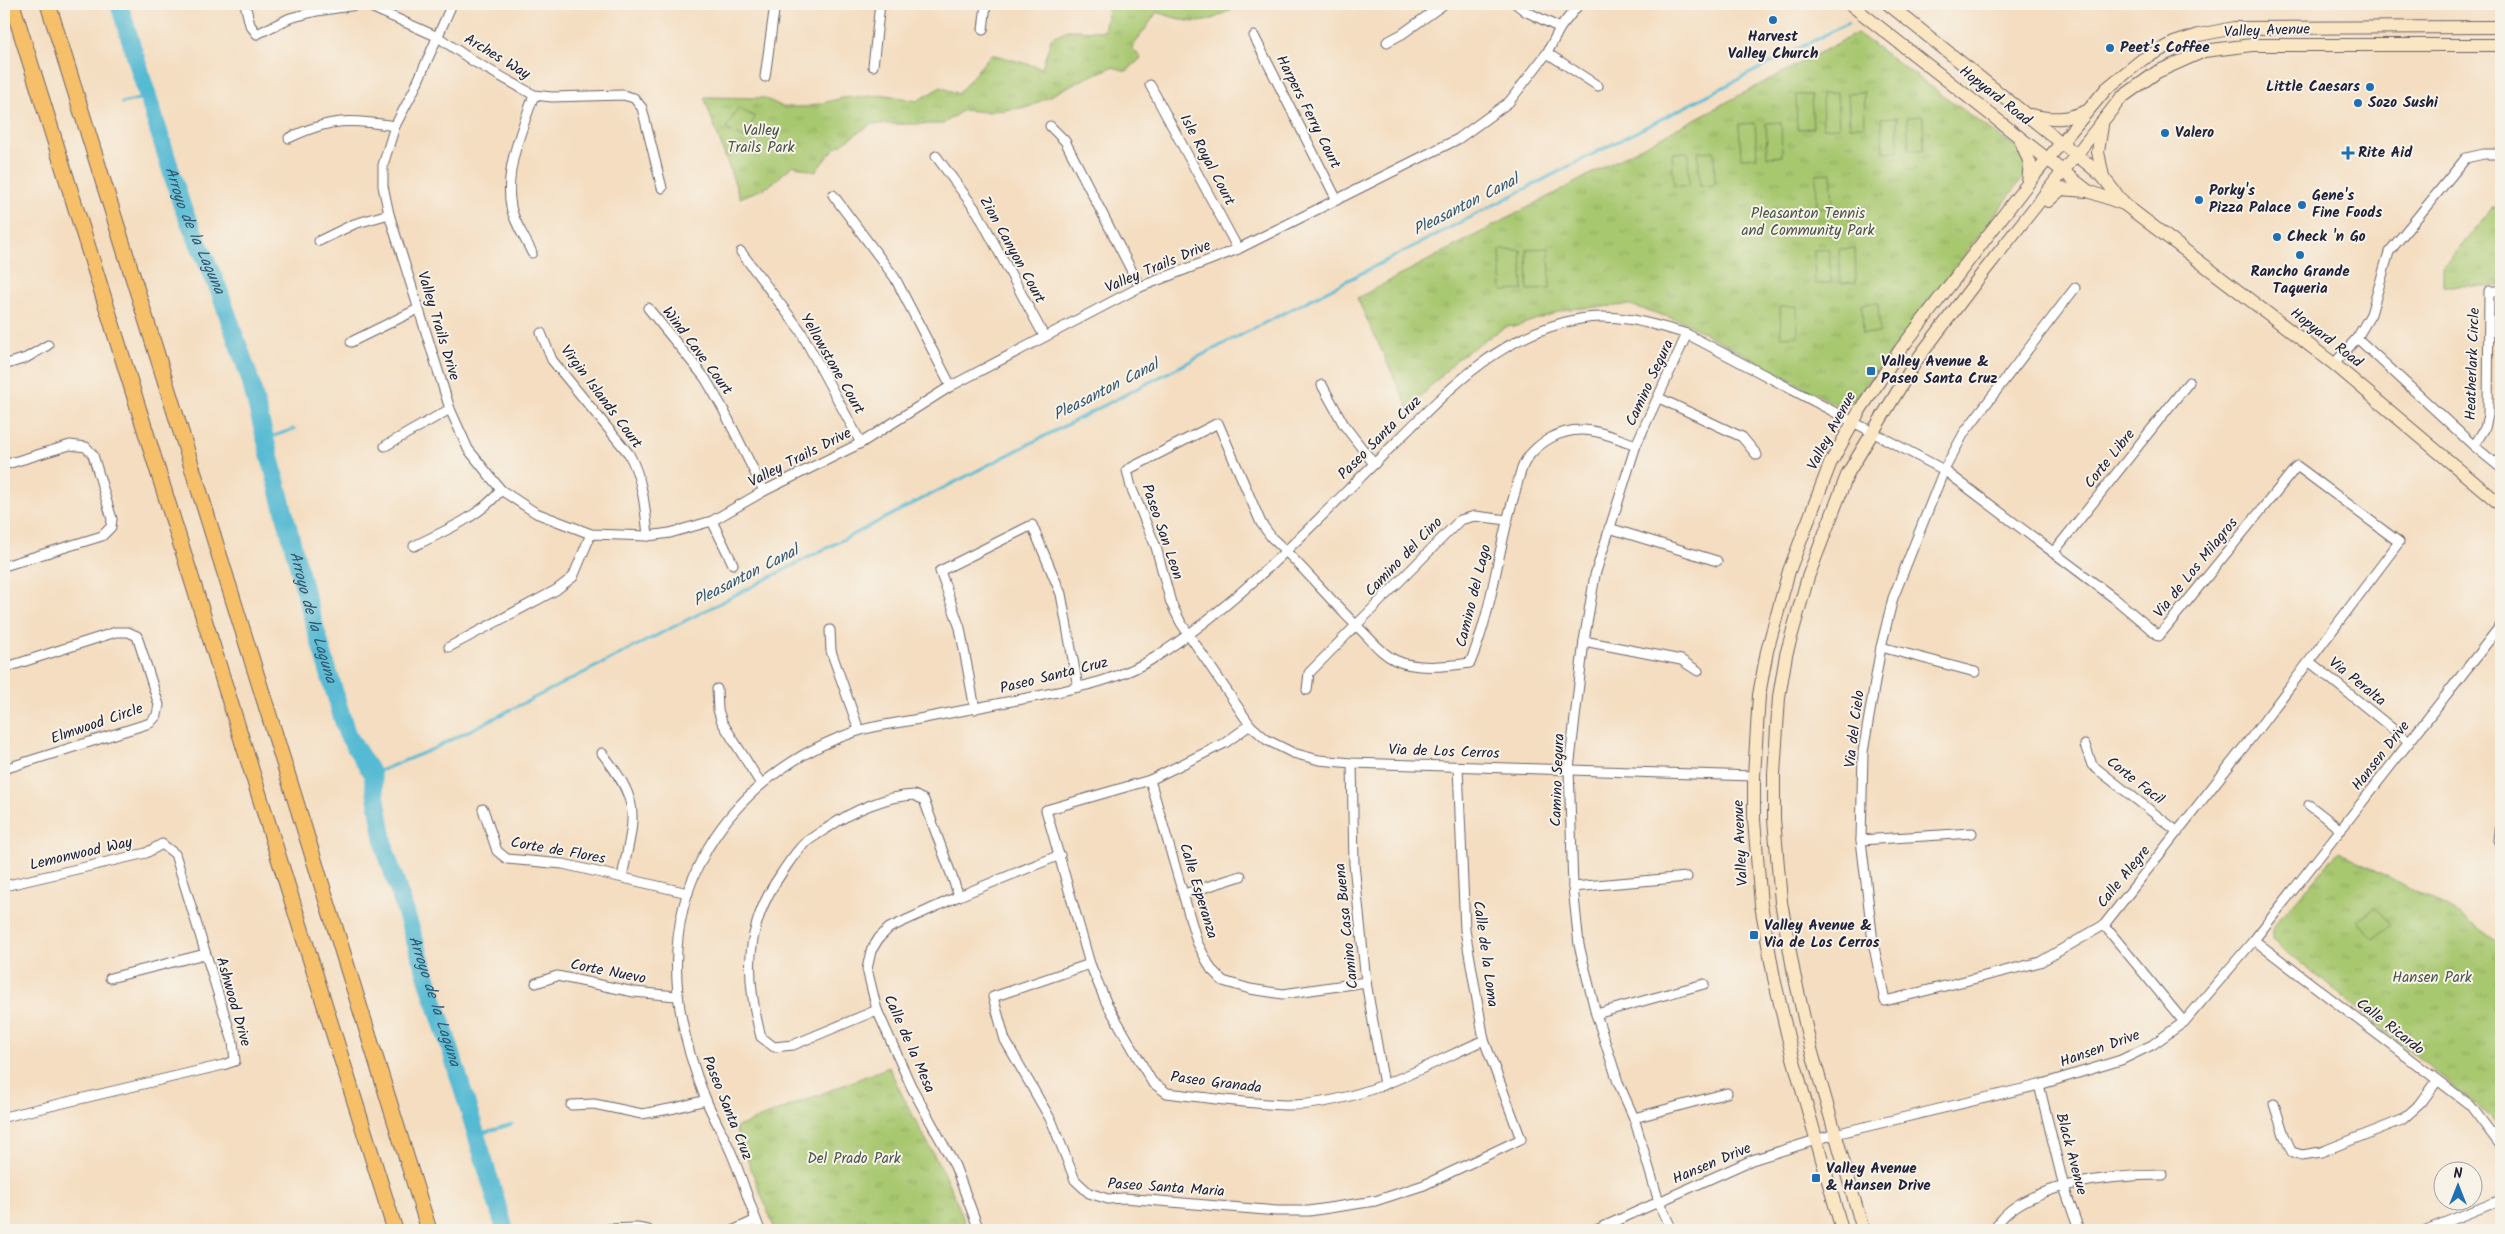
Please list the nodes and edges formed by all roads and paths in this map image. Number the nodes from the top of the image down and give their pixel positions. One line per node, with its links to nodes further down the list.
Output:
1 (12, 4): 174 (highway)
2 (48, 4): 175 (highway)
3 (245, 4): 4 (street)
4 (363, 4): 18 (street, Arches Way)
5 (452, 4): 18 (street, Valley Trails Drive)
6 (775, 4): 23 (street)
7 (880, 4): 22 (street)
8 (986, 4): 16 (street)
9 (1444, 4): 19 (street)
10 (1516, 4): 15 (street)
11 (1578, 4): 15 (street, Valley Trails Drive)
12 (1850, 4): 32 (main road, Hopyard Road)
13 (1888, 4): 28 (main road, Hopyard Road)
14 (2501, 27): 27 (main road, Valley Avenue)
15 (1560, 28): 21 (street, Valley Trails Drive)
16 (983, 30)
17 (1254, 36): 45 (street, Harpers Ferry Court)
18 (438, 37): 26 (street, Arches Way); 30 (street, Valley Trails Drive)
19 (1387, 42)
20 (2501, 45): 29 (main road, Valley Avenue)
21 (1547, 53): 25 (street); 45 (street, Valley Trails Drive)
22 (872, 66)
23 (765, 77)
24 (1150, 85): 50 (street, Isle Royal Court)
25 (1598, 86)
26 (534, 95): 42 (street, Arches Way); 52 (street)
27 (2089, 110): 28 (main road); 34 (main road, Valley Avenue)
28 (2028, 114): 34 (main road, Hopyard Road)
29 (2103, 122): 36 (main road, Valley Avenue); 40 (main road)
30 (395, 126): 33 (street); 48 (street, Valley Trails Drive)
31 (1050, 126): 53 (street)
32 (2018, 134): 38 (main road, Hopyard Road); 41 (main road)
33 (289, 138)
34 (2062, 143): 36 (main road, Hopyard Road); 38 (main road, Valley Avenue)
35 (2497, 154): 61 (street)
36 (2077, 155): 39 (main road, Valley Avenue); 40 (main road, Hopyard Road)
37 (936, 156): 60 (street, Zion Canyon Court)
38 (2048, 160): 39 (main road, Hopyard Road); 41 (main road, Valley Avenue)
39 (2063, 172): 43 (main road, Hopyard Road); 47 (main road, Valley Avenue)
40 (2103, 177): 46 (main road, Hopyard Road)
41 (2028, 183): 71 (main road, Valley Avenue)
42 (662, 188)
43 (2088, 191): 46 (main road, Hopyard Road); 47 (main road)
44 (833, 195): 68 (street)
45 (1337, 200): 50 (street, Valley Trails Drive)
46 (2124, 204): 64 (main road, Hopyard Road)
47 (2033, 209): 72 (main road, Valley Avenue)
48 (389, 214): 49 (street); 57 (street, Valley Trails Drive)
49 (320, 241)
50 (1238, 248): 53 (street, Valley Trails Drive)
51 (741, 252): 73 (street, Yellowstone Court)
52 (532, 253)
53 (1140, 287): 60 (street, Valley Trails Drive)
54 (2075, 288): 81 (street, Via del Cielo)
55 (2501, 291): 76 (street, Heatherlark Circle)
56 (648, 308): 83 (street, Wind Cave Court)
57 (418, 309): 62 (street); 70 (street, Valley Trails Drive)
58 (541, 333): 89 (street, Virgin Islands Court)
59 (1688, 334): 69 (street, Camino Segura); 71 (street, Paseo Santa Cruz); 78 (street, Paseo Santa Cruz)
60 (1044, 336): 68 (street, Valley Trails Drive)
61 (2357, 338): 64 (street); 76 (street, Hopyard Road)
62 (351, 342)
63 (48, 345): 65 (street)
64 (2334, 364): 84 (main road, Hopyard Road)
65 (4, 365)
66 (2189, 382): 92 (street, Corte Libre)
67 (1322, 385): 78 (street)
68 (950, 386): 73 (street, Valley Trails Drive)
69 (1659, 398): 74 (street, Camino Segura); 77 (street)
70 (450, 409): 75 (street); 82 (street, Valley Trails Drive)
71 (1853, 423): 72 (street, Via de Los Milagros); 120 (main road, Valley Avenue)
72 (1870, 433): 81 (street, Via de Los Milagros); 164 (main road, Valley Avenue)
73 (861, 443): 83 (street, Valley Trails Drive)
74 (1636, 445): 85 (street, Camino del Lago); 87 (street, Camino Segura)
75 (385, 446)
76 (2474, 446): 80 (street, Hopyard Road)
77 (1757, 455)
78 (1374, 464): 91 (street, Paseo Santa Cruz)
79 (4, 465): 95 (street)
80 (2501, 468)
81 (1944, 470): 92 (street, Via de Los Milagros); 101 (street, Via del Cielo)
82 (501, 490): 88 (street, Valley Trails Drive); 90 (street)
83 (764, 491): 86 (street, Valley Trails Drive)
84 (2501, 505)
85 (1507, 520): 97 (street, Camino del Cino); 97 (street, Camino del Lago)
86 (712, 521): 89 (street, Valley Trails Drive); 94 (street)
87 (1609, 528): 93 (street); 100 (street, Camino Segura)
88 (591, 534): 89 (street, Valley Trails Drive); 102 (street)
89 (648, 536)
90 (414, 546)
91 (1285, 550): 97 (street, Camino del Lago); 99 (street, Paseo Santa Cruz); 99 (street, Paseo San Leon)
92 (2053, 553): 103 (street, Via de Los Milagros)
93 (1717, 561)
94 (733, 564)
95 (4, 566)
96 (2501, 625): 113 (street, Hansen Drive)
97 (1356, 626): 109 (street, Camino del Cino)
98 (830, 630): 112 (street)
99 (1190, 635): 107 (street, Paseo Santa Cruz); 111 (street, Via de Los Cerros)
100 (1584, 641): 105 (street); 119 (street, Camino Segura)
101 (1881, 647): 106 (street); 129 (street, Via del Cielo)
102 (449, 648)
103 (2310, 662): 113 (street, Via Peralta); 127 (street, Calle Alegre)
104 (4, 668): 118 (street, Elmwood Circle)
105 (1698, 671)
106 (1976, 672)
107 (1078, 688): 110 (street, Paseo Santa Cruz); 110 (street)
108 (717, 690): 122 (street)
109 (1307, 690)
110 (975, 709): 112 (street, Paseo Santa Cruz)
111 (1250, 726): 116 (street, Via de Los Cerros); 121 (street)
112 (859, 730): 122 (street, Paseo Santa Cruz)
113 (2409, 742): 126 (street, Hansen Drive)
114 (2085, 745): 127 (street, Corte Facil)
115 (602, 753): 134 (street)
116 (1352, 763): 117 (street, Via de Los Cerros); 146 (street, Camino Casa Buena)
117 (1458, 766): 119 (street, Via de Los Cerros); 154 (street, Calle de la Loma)
118 (4, 769)
119 (1569, 769): 120 (street, Via de Los Cerros); 137 (street, Camino Segura)
120 (1754, 776): 166 (main road, Valley Avenue)
121 (1150, 780): 132 (street, Paseo Granada); 139 (street, Calle Esperanza)
122 (761, 784): 138 (street, Paseo Santa Cruz)
123 (2309, 805): 126 (street)
124 (483, 808): 134 (street, Corte de Flores)
125 (2501, 823): 131 (street)
126 (2341, 830): 142 (street, Hansen Drive)
127 (2178, 832): 141 (street, Calle Alegre)
128 (1972, 833): 129 (street)
129 (1861, 840): 150 (street, Via del Cielo)
130 (162, 844): 136 (street, Lemonwood Way); 143 (street, Ashwood Drive)
131 (2501, 844)
132 (1060, 855): 140 (street, Calle de la Mesa); 144 (street, Paseo Granada)
133 (1241, 876): 139 (street)
134 (622, 877): 138 (street, Corte de Flores)
135 (1687, 877): 137 (street)
136 (4, 886)
137 (1573, 888): 152 (street, Camino Segura)
138 (688, 892): 149 (street, Paseo Santa Cruz)
139 (1184, 894): 146 (street, Calle Esperanza)
140 (959, 896): 151 (street, Calle de la Mesa); 151 (street)
141 (2104, 925): 150 (street, Calle Alegre); 153 (street)
142 (2254, 940): 153 (street, Hansen Drive); 155 (street, Calle Ricardo)
143 (205, 954): 145 (street); 162 (street, Ashwood Drive)
144 (1090, 964): 156 (street, Paseo Granada); 165 (street, Paseo Santa Maria)
145 (110, 978)
146 (1366, 982): 156 (street, Camino Casa Buena)
147 (536, 983): 149 (street, Corte Nuevo)
148 (1704, 984): 152 (street)
149 (676, 996): 159 (street, Paseo Santa Cruz)
150 (1885, 1001)
151 (876, 1010): 179 (street, Calle de la Mesa)
152 (1596, 1014): 163 (street, Camino Segura)
153 (2184, 1022): 157 (street, Hansen Drive)
154 (1484, 1040): 156 (street, Paseo Granada); 165 (street, Calle de la Loma)
155 (2437, 1081): 160 (street); 167 (street, Calle Ricardo)
156 (1384, 1084)
157 (2039, 1085): 164 (street, Hansen Drive); 169 (street, Black Avenue)
158 (1727, 1093): 163 (street)
159 (706, 1100): 161 (street); 172 (street, Paseo Santa Cruz)
160 (2274, 1104)
161 (571, 1105)
162 (4, 1117)
163 (1634, 1118): 171 (street, Camino Segura)
164 (1835, 1134): 166 (street, Hansen Drive); 183 (main road, Valley Avenue)
165 (1521, 1139)
166 (1816, 1140): 171 (street, Hansen Drive); 182 (main road, Valley Avenue)
167 (2501, 1146)
168 (2163, 1174): 169 (street)
169 (2064, 1188): 184 (street); 185 (street, Black Avenue)
170 (2501, 1200): 186 (street)
171 (1659, 1202): 180 (street, Hansen Drive); 181 (street, Camino Segura)
172 (756, 1220): 177 (street); 178 (street, Paseo Santa Cruz)
173 (608, 1229): 176 (street)
174 (395, 1230)
175 (429, 1230)
176 (648, 1230)
177 (734, 1230)
178 (760, 1230)
179 (978, 1230)
180 (1596, 1230)
181 (1672, 1230)
182 (1842, 1230)
183 (1863, 1230)
184 (1994, 1230)
185 (2079, 1230)
186 (2426, 1230)

